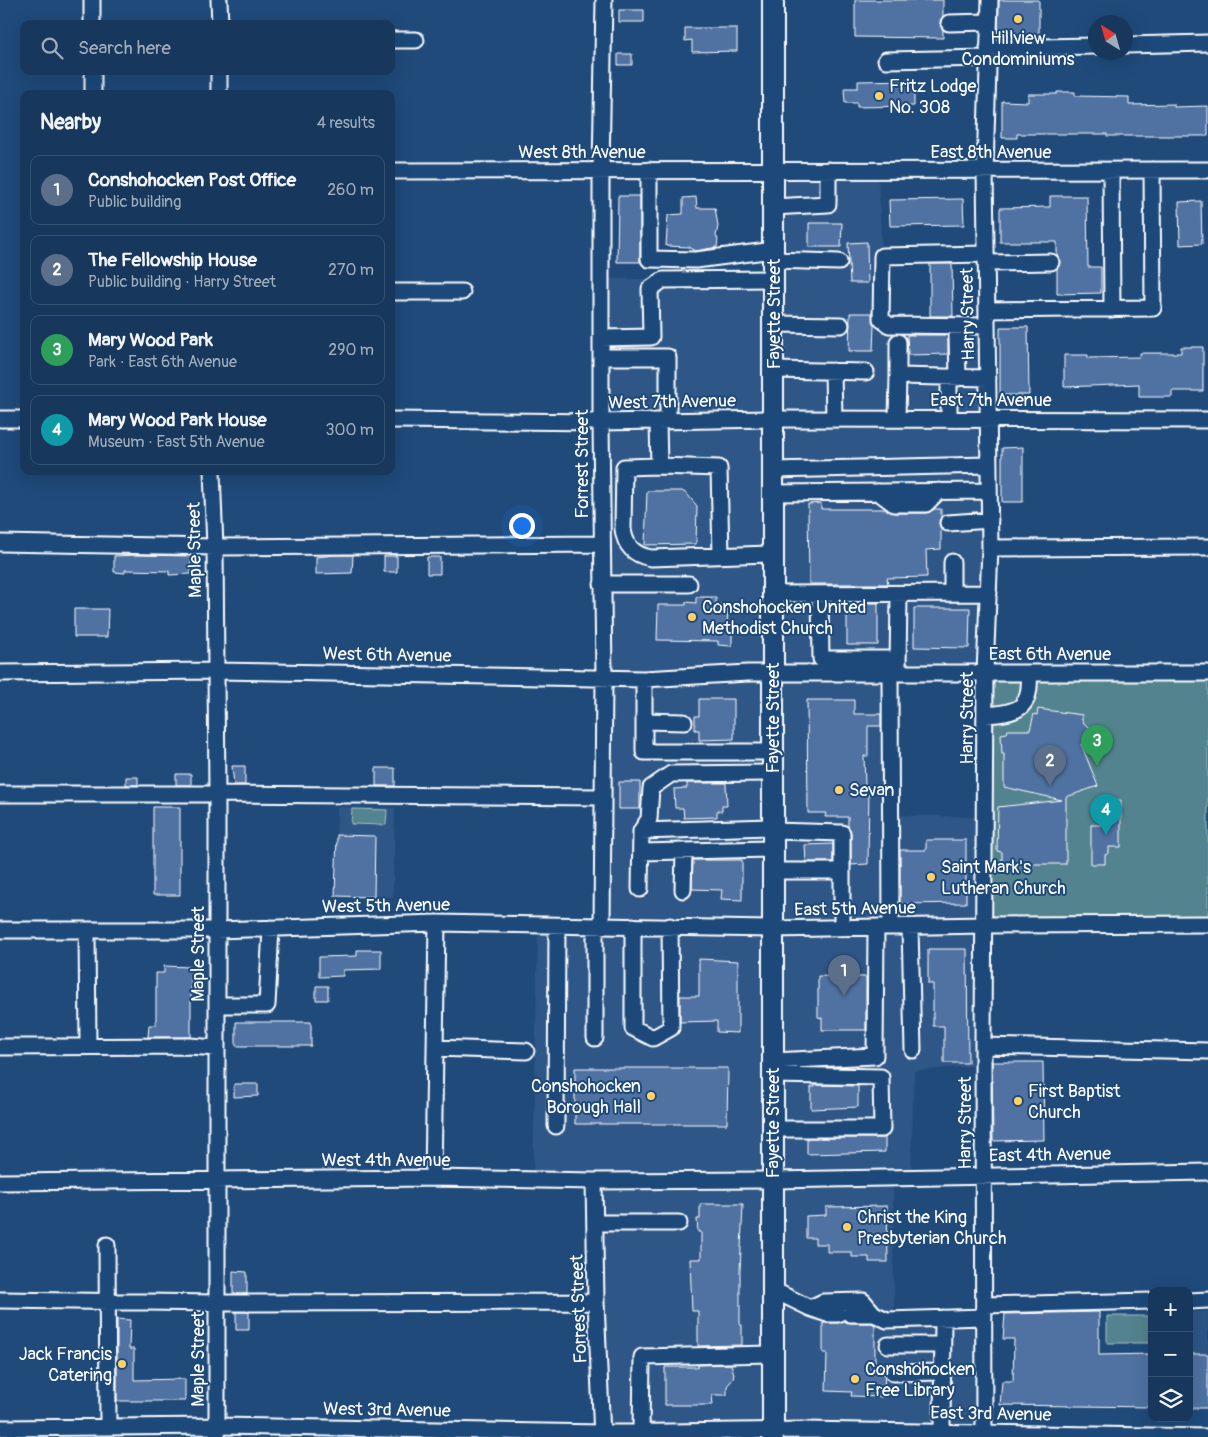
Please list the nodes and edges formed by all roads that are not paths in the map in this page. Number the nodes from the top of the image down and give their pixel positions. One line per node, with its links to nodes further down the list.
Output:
1 (92, 0): 6 (street)
2 (220, 0): 7 (street)
3 (604, 0): 21 (street, Forrest Street)
4 (773, 0): 23 (main road, Fayette Street)
5 (990, 0): 8 (street, Harry Street)
6 (92, 20)
7 (220, 20)
8 (989, 22): 9 (street); 15 (street, Harry Street)
9 (949, 23)
10 (395, 40): 11 (street)
11 (416, 40)
12 (1208, 43): 13 (street)
13 (1133, 45)
14 (1088, 47): 15 (street)
15 (988, 53): 16 (street); 25 (street, Harry Street)
16 (886, 60)
17 (93, 75): 19 (street)
18 (219, 75): 20 (street)
19 (93, 90)
20 (219, 90)
21 (602, 170): 22 (street, West 8th Avenue); 29 (street, West 8th Avenue); 43 (street, Forrest Street)
22 (649, 170): 23 (street, West 8th Avenue); 34 (street)
23 (773, 170): 24 (street, East 8th Avenue); 30 (main road, Fayette Street)
24 (828, 170): 25 (street, East 8th Avenue); 30 (street)
25 (985, 170): 26 (street, East 8th Avenue); 31 (street, Harry Street)
26 (1111, 170): 27 (street, East 8th Avenue); 37 (street)
27 (1152, 170): 28 (street, East 8th Avenue); 37 (street)
28 (1208, 170)
29 (395, 171)
30 (773, 206): 34 (main road, Fayette Street)
31 (986, 258): 33 (street); 38 (street, Harry Street); 41 (street)
32 (839, 262): 34 (street)
33 (1051, 262)
34 (774, 263): 39 (main road, Fayette Street); 43 (street)
35 (395, 292): 36 (street)
36 (462, 292)
37 (1112, 309): 38 (street)
38 (987, 310): 41 (street, Harry Street)
39 (774, 324): 40 (street); 46 (main road, Fayette Street)
40 (841, 325)
41 (987, 326): 51 (street, Harry Street)
42 (957, 336): 50 (street)
43 (601, 338): 45 (street, Forrest Street)
44 (898, 342): 49 (street)
45 (601, 357): 61 (street); 62 (street, Forrest Street)
46 (774, 370): 47 (street); 54 (main road, Fayette Street)
47 (833, 371): 48 (street); 55 (street)
48 (866, 372)
49 (898, 376): 50 (street); 56 (street)
50 (953, 378): 51 (street); 57 (street)
51 (988, 378): 58 (street, Harry Street)
52 (0, 419): 53 (street)
53 (20, 419)
54 (774, 419): 55 (street, East 7th Avenue); 61 (street, West 7th Avenue); 66 (main road, Fayette Street)
55 (834, 419): 56 (street, East 7th Avenue)
56 (897, 419): 57 (street, East 7th Avenue)
57 (949, 419): 58 (street, East 7th Avenue)
58 (989, 419): 60 (street, East 7th Avenue); 63 (street, Harry Street)
59 (395, 420): 62 (street, West 7th Avenue)
60 (1208, 420)
61 (663, 421): 62 (street, West 7th Avenue); 64 (street)
62 (601, 422): 74 (street, Forrest Street)
63 (989, 465): 65 (street); 69 (street, Harry Street)
64 (659, 466): 79 (street); 79 (street)
65 (954, 466): 66 (street); 68 (street)
66 (774, 470): 70 (main road, Fayette Street)
67 (212, 475): 75 (street, Maple Street)
68 (956, 491): 69 (street); 70 (street)
69 (990, 491): 71 (street, Harry Street)
70 (773, 493): 78 (main road, Fayette Street)
71 (990, 520): 72 (street); 77 (street, Harry Street)
72 (948, 523)
73 (0, 544): 75 (street)
74 (602, 544): 75 (street); 81 (street, Forrest Street)
75 (215, 547): 90 (street, Maple Street)
76 (1208, 547): 77 (street)
77 (990, 548): 84 (street, Harry Street)
78 (772, 554): 79 (street); 85 (main road, Fayette Street)
79 (720, 556)
80 (952, 562): 83 (street)
81 (602, 584): 82 (street); 96 (street, Forrest Street)
82 (689, 584)
83 (952, 593): 84 (street); 87 (street)
84 (988, 593): 93 (street, Harry Street)
85 (773, 594): 86 (street); 92 (main road, Fayette Street)
86 (820, 594): 87 (street); 88 (street)
87 (899, 594): 89 (street)
88 (821, 666): 89 (street, East 6th Avenue); 92 (street, East 6th Avenue)
89 (895, 668): 93 (street, East 6th Avenue); 121 (street)
90 (216, 671): 91 (street, West 6th Avenue); 96 (street, West 6th Avenue); 104 (street, Maple Street)
91 (0, 673)
92 (773, 673): 97 (street, West 6th Avenue); 101 (main road, Fayette Street)
93 (985, 673): 94 (street, East 6th Avenue); 98 (street, Harry Street)
94 (1029, 673): 95 (street, East 6th Avenue); 98 (street)
95 (1208, 673)
96 (604, 678): 97 (street, West 6th Avenue); 105 (street, Forrest Street)
97 (644, 679): 99 (street)
98 (985, 715): 116 (street, Harry Street)
99 (644, 721): 100 (street); 101 (street)
100 (684, 722)
101 (773, 752): 102 (main road, Fayette Street)
102 (773, 773): 106 (street); 107 (main road, Fayette Street)
103 (0, 794): 104 (street)
104 (217, 794): 105 (street); 127 (street, Maple Street)
105 (603, 797): 120 (street, Forrest Street)
106 (642, 831): 107 (street); 109 (street)
107 (774, 836): 108 (street); 110 (main road, Fayette Street); 111 (street)
108 (684, 851): 109 (street); 113 (street)
109 (641, 852): 112 (street)
110 (774, 871): 111 (street); 128 (main road, Fayette Street)
111 (842, 871): 124 (street)
112 (640, 889)
113 (683, 890)
114 (437, 922): 117 (street, West 5th Avenue); 123 (street, West 5th Avenue); 135 (street)
115 (1208, 924): 116 (street, East 5th Avenue)
116 (985, 925): 122 (street, East 5th Avenue); 132 (street, Harry Street)
117 (557, 926): 120 (street, West 5th Avenue); 140 (street)
118 (633, 926): 119 (street, West 5th Avenue); 119 (street); 120 (street, West 5th Avenue)
119 (670, 926): 128 (street, West 5th Avenue)
120 (598, 927): 130 (street, Forrest Street)
121 (884, 927): 122 (street, East 5th Avenue); 124 (street, East 5th Avenue); 139 (street)
122 (910, 927): 136 (street)
123 (271, 928): 127 (street, West 5th Avenue); 129 (street)
124 (842, 928): 128 (street, East 5th Avenue)
125 (0, 930): 126 (street, West 5th Avenue)
126 (87, 930): 127 (street, West 5th Avenue); 131 (street)
127 (216, 930): 129 (street, Maple Street)
128 (773, 930): 139 (main road, Fayette Street)
129 (217, 1005): 134 (street, Maple Street)
130 (595, 1038)
131 (88, 1046): 133 (street); 134 (street)
132 (983, 1046): 138 (street); 143 (street, Harry Street)
133 (0, 1047)
134 (216, 1048): 146 (street, Maple Street)
135 (435, 1048): 137 (street); 144 (street)
136 (913, 1050)
137 (526, 1051)
138 (1208, 1051)
139 (773, 1068): 141 (main road, Fayette Street); 141 (street)
140 (556, 1126)
141 (773, 1128): 145 (main road, Fayette Street)
142 (1208, 1172): 143 (street, East 4th Avenue)
143 (983, 1175): 145 (street, East 4th Avenue); 161 (street, Harry Street)
144 (433, 1178): 146 (street, West 4th Avenue); 147 (street, West 4th Avenue)
145 (773, 1180): 147 (street, West 4th Avenue); 152 (main road, Fayette Street)
146 (216, 1181): 148 (street, West 4th Avenue); 159 (street, Maple Street)
147 (594, 1181): 149 (street, Forrest Street)
148 (0, 1182)
149 (595, 1223): 150 (street); 158 (street, Forrest Street)
150 (679, 1224)
151 (107, 1246): 155 (street)
152 (773, 1290): 160 (street); 166 (main road, Fayette Street)
153 (0, 1300): 155 (street)
154 (1208, 1300): 157 (street)
155 (107, 1301): 159 (street); 169 (street)
156 (1148, 1301): 161 (street)
157 (1193, 1301)
158 (596, 1302): 159 (street); 176 (street, Forrest Street)
159 (217, 1303): 171 (street, Maple Street)
160 (810, 1308): 162 (street); 162 (street)
161 (984, 1311): 163 (street); 175 (street, Harry Street)
162 (874, 1314): 163 (street)
163 (943, 1318): 165 (street)
164 (888, 1345): 165 (street)
165 (942, 1345): 167 (street)
166 (773, 1354): 172 (street); 173 (main road, Fayette Street)
167 (942, 1372): 168 (street); 174 (street)
168 (893, 1373)
169 (108, 1427): 170 (street, West 3rd Avenue); 171 (street, West 3rd Avenue)
170 (0, 1428)
171 (217, 1431): 176 (street, West 3rd Avenue)
172 (641, 1432): 173 (street, West 3rd Avenue); 176 (street, West 3rd Avenue)
173 (773, 1433): 174 (street, East 3rd Avenue)
174 (932, 1433): 175 (street, East 3rd Avenue)
175 (984, 1434): 177 (street, East 3rd Avenue)
176 (602, 1435)
177 (1135, 1436): 178 (street, East 3rd Avenue)
178 (1202, 1437): 179 (street, East 3rd Avenue)
179 (1208, 1437)

